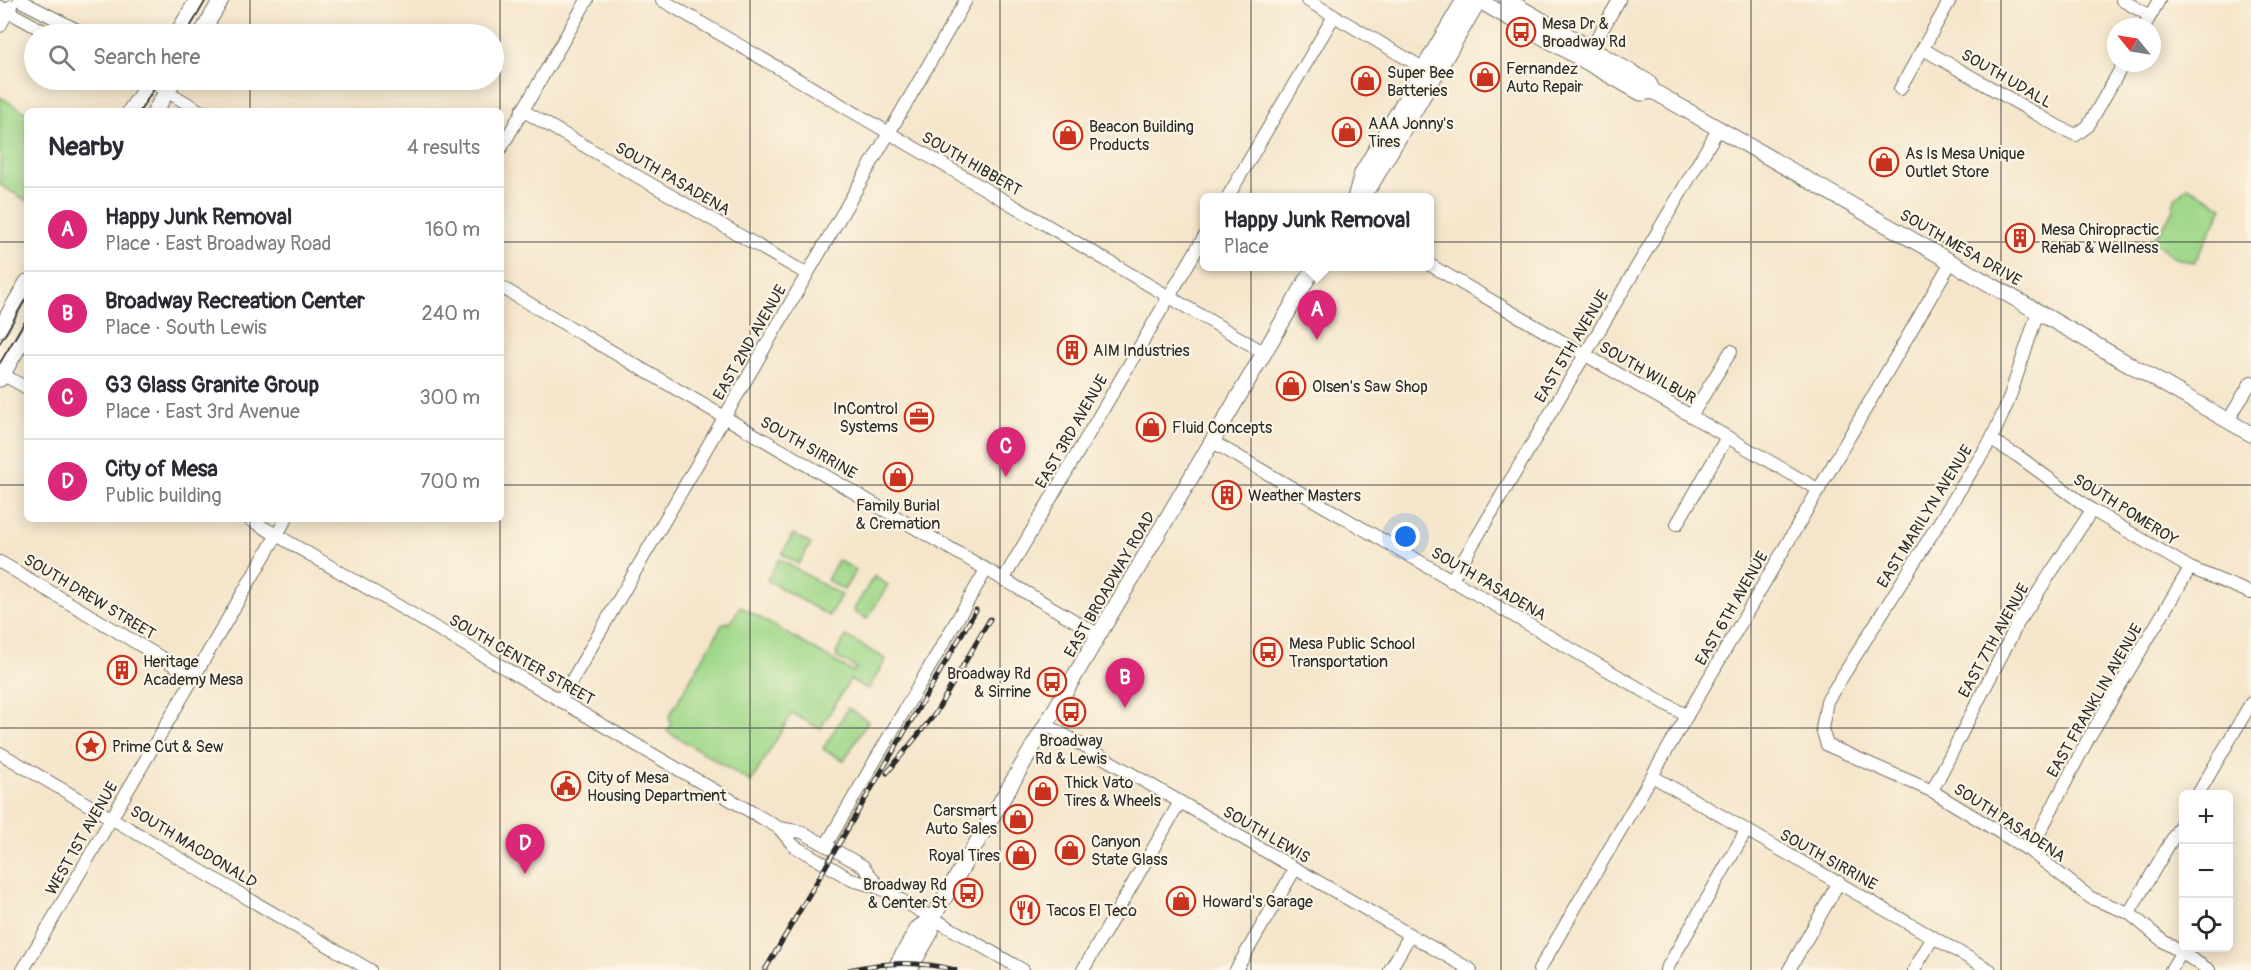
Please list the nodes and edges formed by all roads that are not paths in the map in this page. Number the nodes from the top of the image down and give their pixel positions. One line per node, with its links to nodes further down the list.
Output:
1 (17, 0): 15 (street); 20 (street)
2 (197, 0): 21 (main road)
3 (221, 0): 22 (main road)
4 (587, 0): 36 (street)
5 (662, 0): 38 (street, SOUTH HIBBERT)
6 (966, 0): 38 (street, EAST 2ND AVENUE)
7 (1307, 0): 16 (street)
8 (1464, 0): 26 (main road)
9 (1478, 0): 32 (main road, SOUTH MESA DRIVE); 42 (main road)
10 (1507, 0): 24 (main road, SOUTH MESA DRIVE)
11 (1619, 0): 24 (street)
12 (1950, 0): 25 (street)
13 (2122, 0): 17 (street)
14 (2159, 0): 18 (street)
15 (4, 9): 19 (street); 23 (street)
16 (1334, 16): 26 (street); 40 (street)
17 (2142, 18)
18 (2149, 18)
19 (31, 24)
20 (64, 24)
21 (183, 24)
22 (207, 24)
23 (0, 26)
24 (1592, 49): 32 (main road, SOUTH MESA DRIVE)
25 (1923, 49): 27 (street, SOUTH UDALL); 28 (street)
26 (1423, 68): 41 (main road)
27 (2119, 72)
28 (1900, 89)
29 (151, 90): 33 (main road)
30 (157, 90): 34 (main road)
31 (168, 90): 35 (street)
32 (1653, 91): 37 (main road, SOUTH MESA DRIVE)
33 (133, 108)
34 (155, 108)
35 (196, 108)
36 (522, 110): 39 (street); 47 (street, SOUTH PASADENA)
37 (1719, 128): 44 (main road, SOUTH MESA DRIVE); 56 (street, EAST 5TH AVENUE)
38 (889, 134): 47 (street, EAST 2ND AVENUE); 50 (street, SOUTH HIBBERT)
39 (504, 143)
40 (1230, 193)
41 (1356, 193)
42 (1361, 193)
43 (1200, 244): 50 (street, EAST 3RD AVENUE)
44 (1952, 262): 51 (main road, SOUTH MESA DRIVE); 67 (street, EAST 6TH AVENUE)
45 (1434, 267): 56 (street, SOUTH WILBUR)
46 (1313, 271): 55 (main road, EAST BROADWAY ROAD)
47 (807, 274): 61 (street, EAST 2ND AVENUE)
48 (24, 287): 52 (main road)
49 (504, 289): 61 (street, SOUTH SIRRINE)
50 (1168, 297): 55 (street, SOUTH HIBBERT); 76 (street, EAST 3RD AVENUE)
51 (2038, 312): 62 (main road, SOUTH MESA DRIVE); 65 (street, EAST MARILYN AVENUE)
52 (0, 328)
53 (24, 337): 57 (main road)
54 (1731, 351): 60 (street)
55 (1265, 353): 66 (main road, EAST BROADWAY ROAD)
56 (1585, 355): 60 (street, SOUTH WILBUR); 77 (street, EAST 5TH AVENUE)
57 (1, 375): 59 (street)
58 (2251, 382): 62 (street)
59 (24, 386)
60 (1691, 416): 64 (street, SOUTH WILBUR)
61 (725, 417): 75 (street, SOUTH SIRRINE); 81 (street, EAST 2ND AVENUE)
62 (2228, 421): 63 (main road, SOUTH MESA DRIVE)
63 (2251, 434)
64 (1727, 437): 67 (street, SOUTH WILBUR); 71 (street)
65 (1991, 440): 68 (street, SOUTH POMEROY); 85 (street, EAST MARILYN AVENUE)
66 (1213, 442): 77 (street, SOUTH PASADENA); 79 (main road, EAST BROADWAY ROAD)
67 (1819, 490): 83 (street, EAST 6TH AVENUE)
68 (2092, 510): 74 (street, SOUTH POMEROY); 89 (street, EAST 7TH AVENUE)
69 (254, 522): 72 (street, SOUTH CENTER STREET)
70 (284, 522): 72 (street, WEST 1ST AVENUE)
71 (1677, 524)
72 (276, 535): 80 (street, WEST 1ST AVENUE); 81 (street, SOUTH CENTER STREET)
73 (0, 562): 80 (street, SOUTH DREW STREET)
74 (2190, 568): 78 (street, SOUTH POMEROY); 96 (street, EAST FRANKLIN AVENUE)
75 (986, 570): 76 (street, SOUTH SIRRINE); 95 (street)
76 (1003, 580): 79 (street, SOUTH SIRRINE)
77 (1451, 581): 83 (street, SOUTH PASADENA)
78 (2251, 593)
79 (1100, 635): 84 (main road, EAST BROADWAY ROAD)
80 (194, 677): 91 (street, WEST 1ST AVENUE)
81 (560, 701): 92 (street, SOUTH CENTER STREET)
82 (2251, 703): 88 (street)
83 (1687, 716): 87 (street, EAST 6TH AVENUE)
84 (1047, 725): 90 (street, SOUTH LEWIS); 101 (main road, EAST BROADWAY ROAD)
85 (1822, 729): 89 (street, SOUTH PASADENA)
86 (0, 753): 91 (street, SOUTH MACDONALD)
87 (1652, 776): 94 (street, SOUTH SIRRINE); 114 (street, EAST 6TH AVENUE)
88 (2201, 790)
89 (1932, 791): 96 (street, SOUTH PASADENA)
90 (1180, 802): 97 (street, SOUTH LEWIS); 110 (street)
91 (113, 817): 105 (street, WEST 1ST AVENUE); 106 (street, SOUTH MACDONALD)
92 (779, 828): 95 (street, SOUTH CENTER STREET); 99 (street, SOUTH CENTER STREET)
93 (2179, 828): 100 (street)
94 (1746, 831): 98 (street, SOUTH SIRRINE); 115 (street)
95 (826, 845): 99 (street, SOUTH CENTER STREET)
96 (2030, 851): 100 (street, SOUTH PASADENA)
97 (1295, 869): 102 (street, SOUTH LEWIS); 111 (street)
98 (1839, 882): 103 (street, SOUTH SIRRINE); 116 (street)
99 (880, 888): 101 (street, SOUTH CENTER STREET)
100 (2129, 913): 104 (street, SOUTH PASADENA)
101 (932, 919): 107 (main road); 108 (main road); 109 (street, SOUTH CENTER STREET)
102 (1410, 935): 112 (street); 113 (street, SOUTH LEWIS)
103 (1933, 937): 117 (street); 118 (street, SOUTH SIRRINE)
104 (2181, 954): 119 (street); 120 (street, SOUTH PASADENA)
105 (23, 970)
106 (370, 970)
107 (894, 970)
108 (909, 970)
109 (1023, 970)
110 (1083, 970)
111 (1236, 970)
112 (1390, 970)
113 (1471, 970)
114 (1539, 970)
115 (1666, 970)
116 (1789, 970)
117 (1914, 970)
118 (1990, 970)
119 (2171, 970)
120 (2209, 970)

